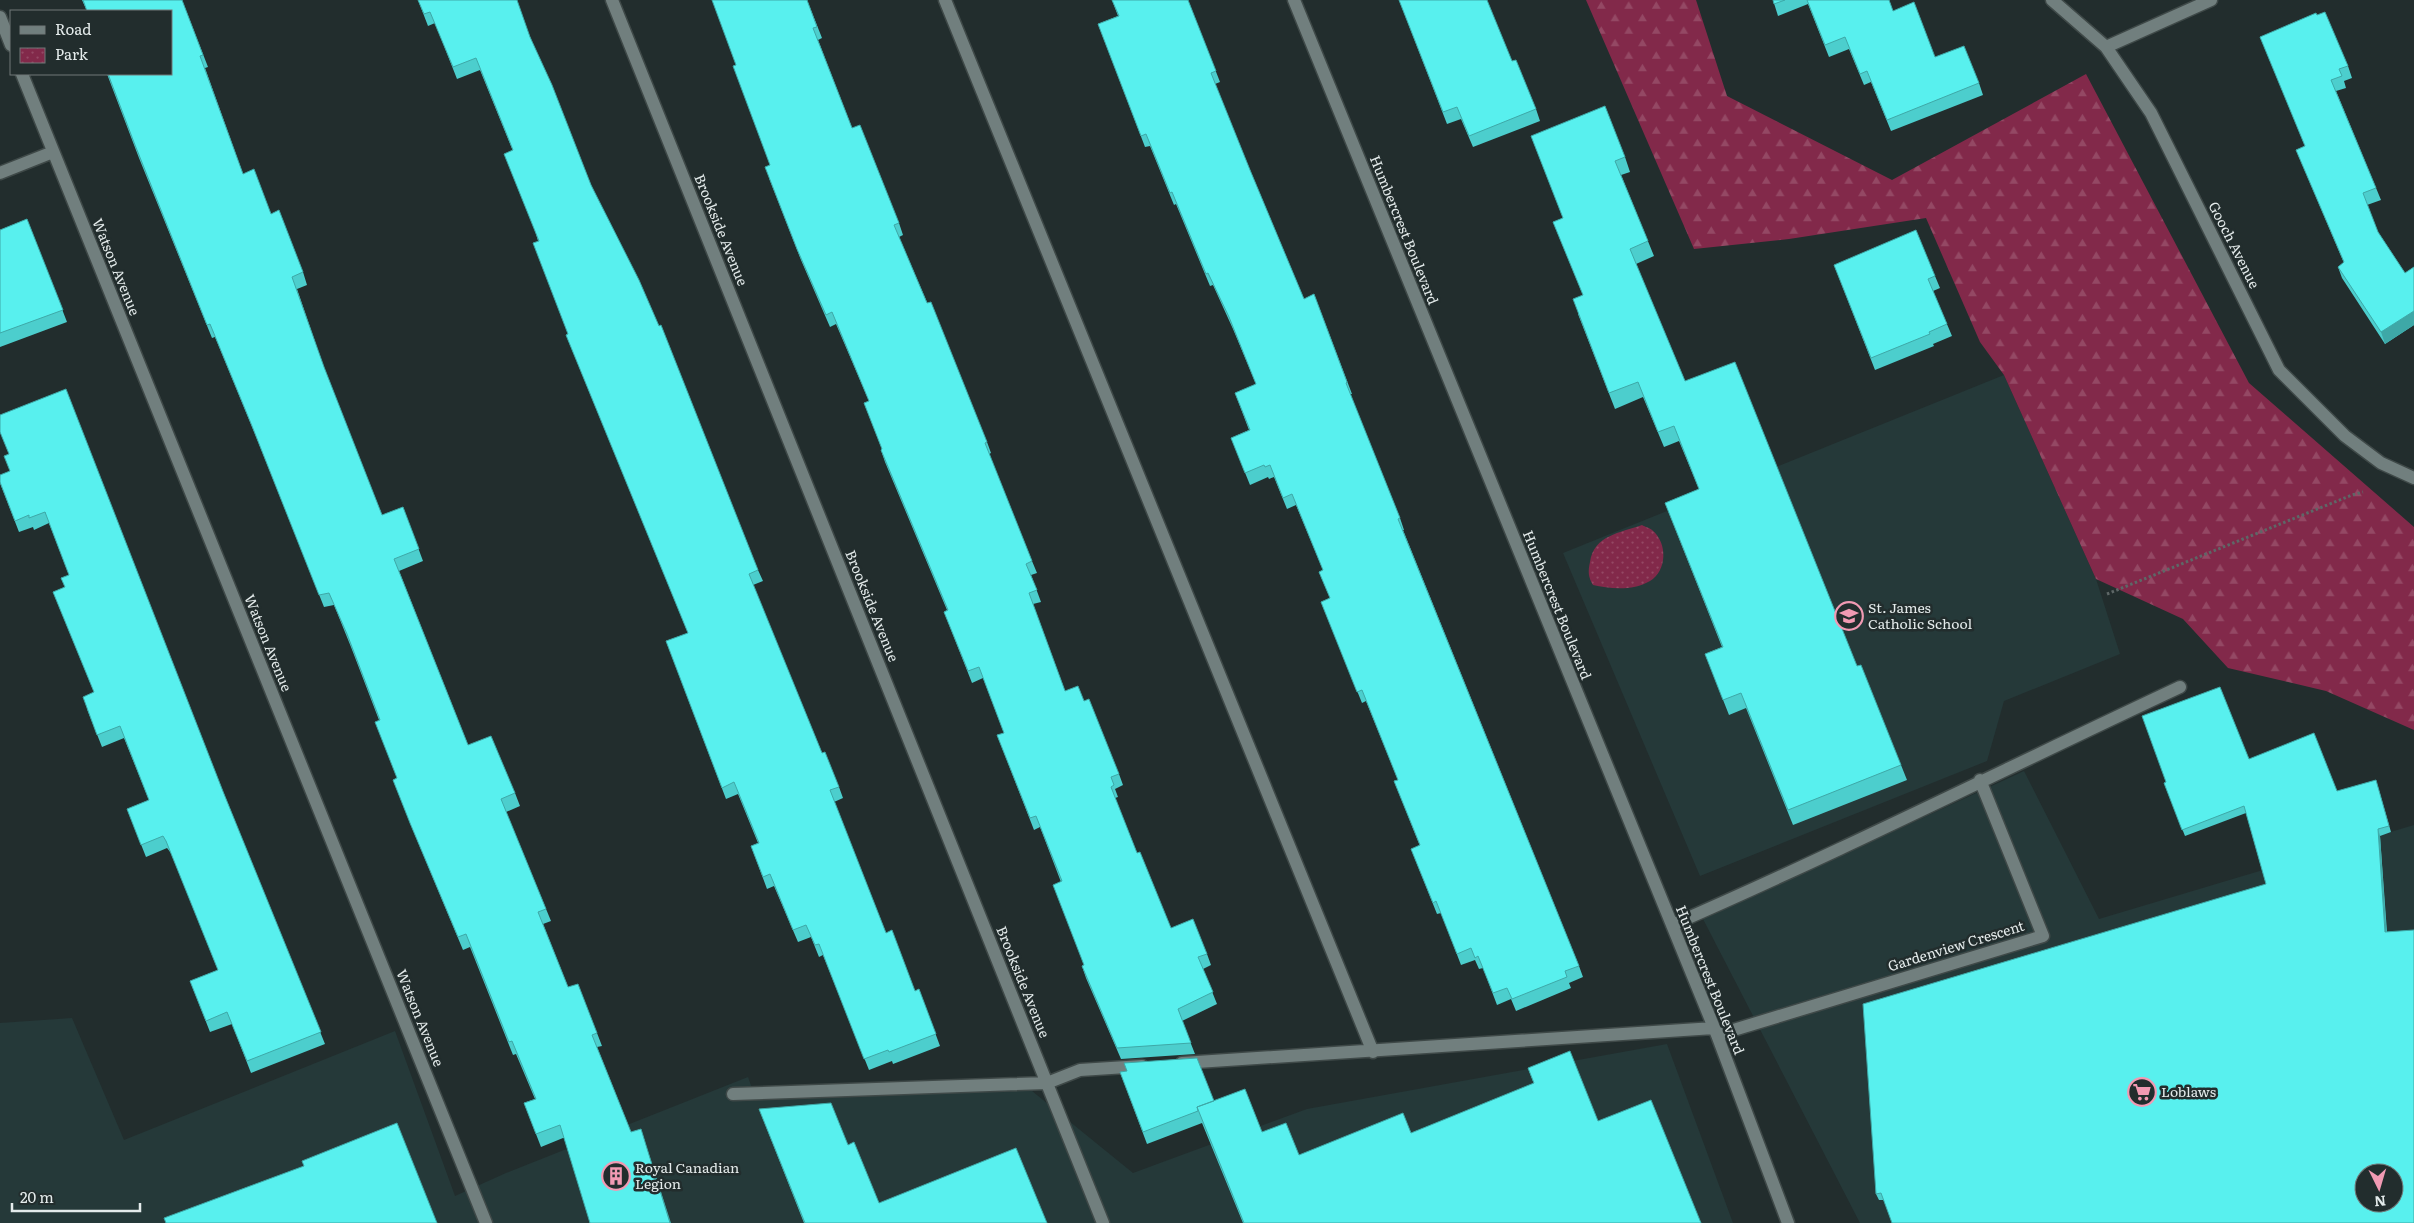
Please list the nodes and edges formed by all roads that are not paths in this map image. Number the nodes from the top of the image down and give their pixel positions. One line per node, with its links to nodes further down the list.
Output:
1 (612, 0): 18 (street, Brookside Avenue)
2 (945, 0): 17 (street)
3 (1294, 0): 15 (street, Humbercrest Boulevard)
4 (2052, 0): 8 (street, Gooch Avenue)
5 (2210, 0): 8 (street)
6 (0, 17): 7 (street)
7 (10, 42)
8 (2106, 46): 12 (street, Gooch Avenue)
9 (22, 75): 10 (street, Watson Avenue)
10 (53, 152): 11 (street); 20 (street, Watson Avenue)
11 (0, 172)
12 (2414, 478)
13 (2180, 687): 14 (street)
14 (1980, 780): 15 (street); 16 (street, Gardenview Crescent)
15 (1672, 925): 16 (street, Humbercrest Boulevard)
16 (1716, 1031): 17 (street); 22 (street, Humbercrest Boulevard)
17 (1373, 1052): 18 (street)
18 (1047, 1083): 19 (street); 21 (street, Brookside Avenue)
19 (733, 1094)
20 (486, 1223)
21 (1103, 1223)
22 (1788, 1223)

